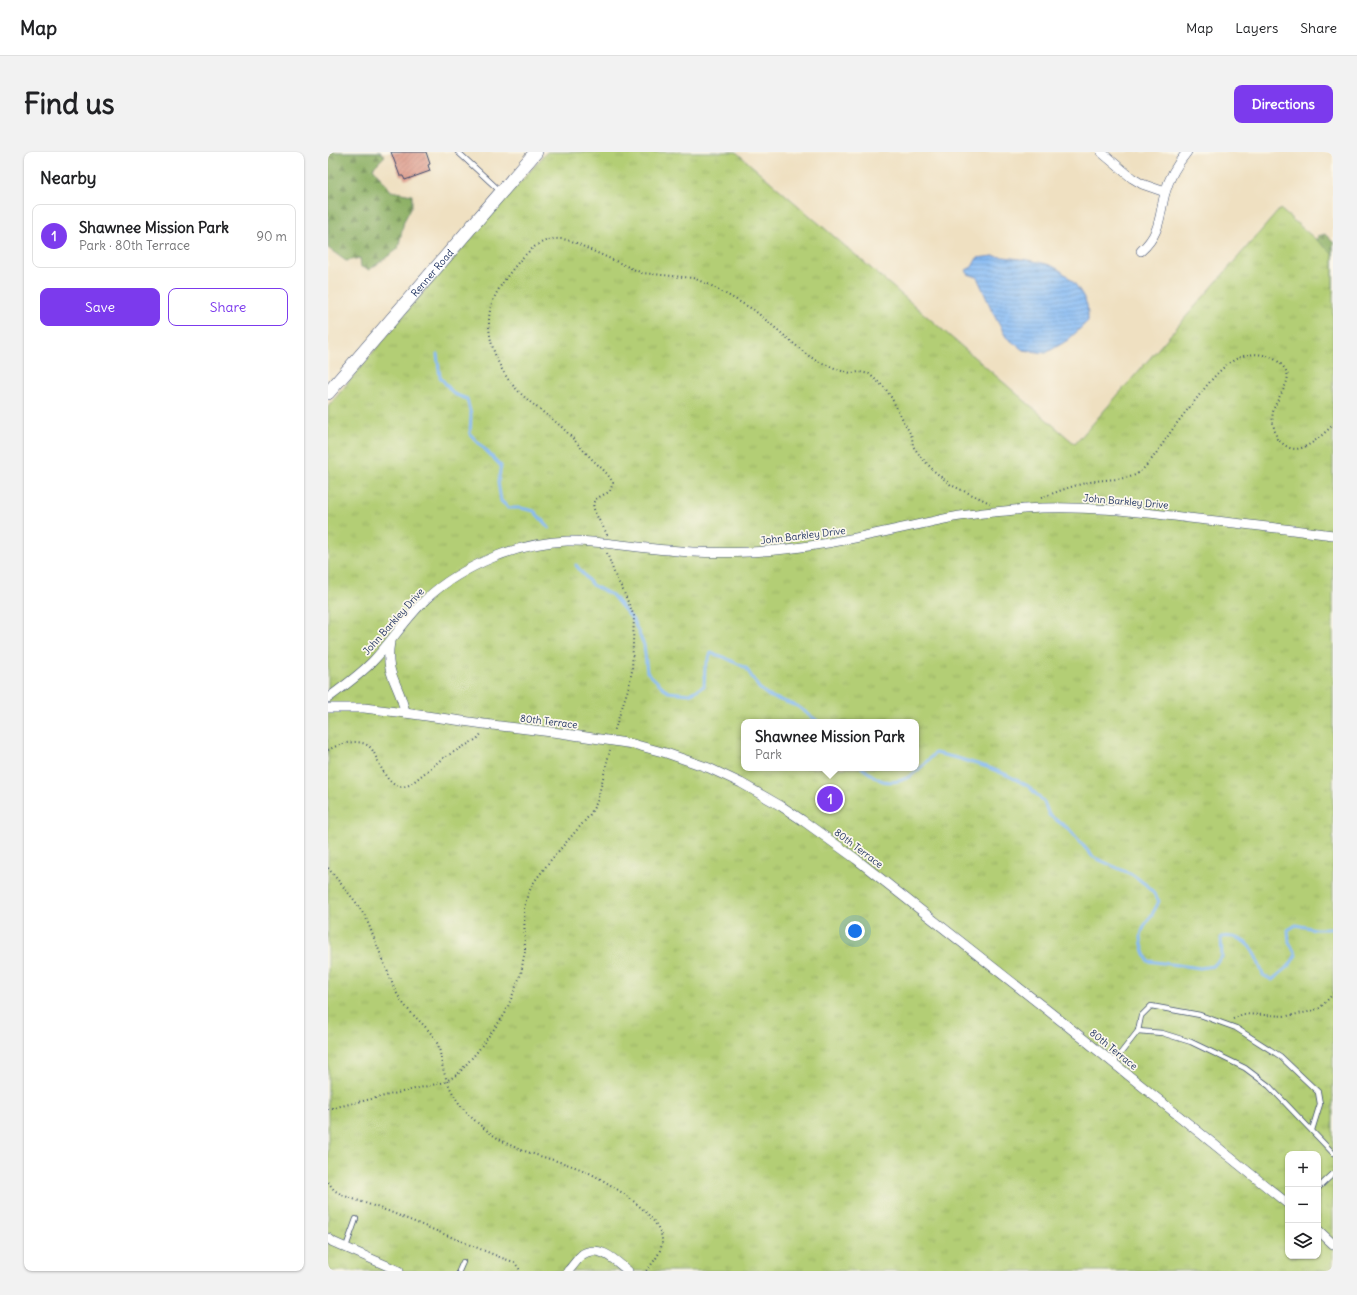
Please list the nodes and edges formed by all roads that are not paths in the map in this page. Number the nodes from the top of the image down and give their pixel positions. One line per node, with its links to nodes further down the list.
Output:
1 (458, 152): 5 (lane)
2 (536, 152): 5 (main road, Renner Road)
3 (1101, 152): 6 (street)
4 (1187, 152): 6 (street)
5 (501, 192): 8 (main road, Renner Road)
6 (1165, 192): 7 (street)
7 (1141, 251)
8 (328, 393)
9 (1333, 534): 10 (street, John Barkley Drive)
10 (391, 640): 11 (street, John Barkley Drive); 13 (street)
11 (328, 698)
12 (328, 708): 13 (street, 80th Terrace)
13 (405, 713): 15 (street, 80th Terrace)
14 (1138, 1031): 15 (lane); 16 (lane); 16 (lane)
15 (1113, 1063): 20 (street, 80th Terrace)
16 (1312, 1130): 17 (lane)
17 (1333, 1153)
18 (1333, 1174): 19 (lane)
19 (1319, 1187)
20 (1285, 1202)
21 (356, 1219): 25 (lane)
22 (1321, 1233): 24 (street)
23 (328, 1238): 25 (street)
24 (1333, 1244)
25 (346, 1248): 27 (street)
26 (462, 1262): 28 (lane)
27 (400, 1271)
28 (459, 1271)
29 (568, 1271): 30 (street)
30 (628, 1271)

